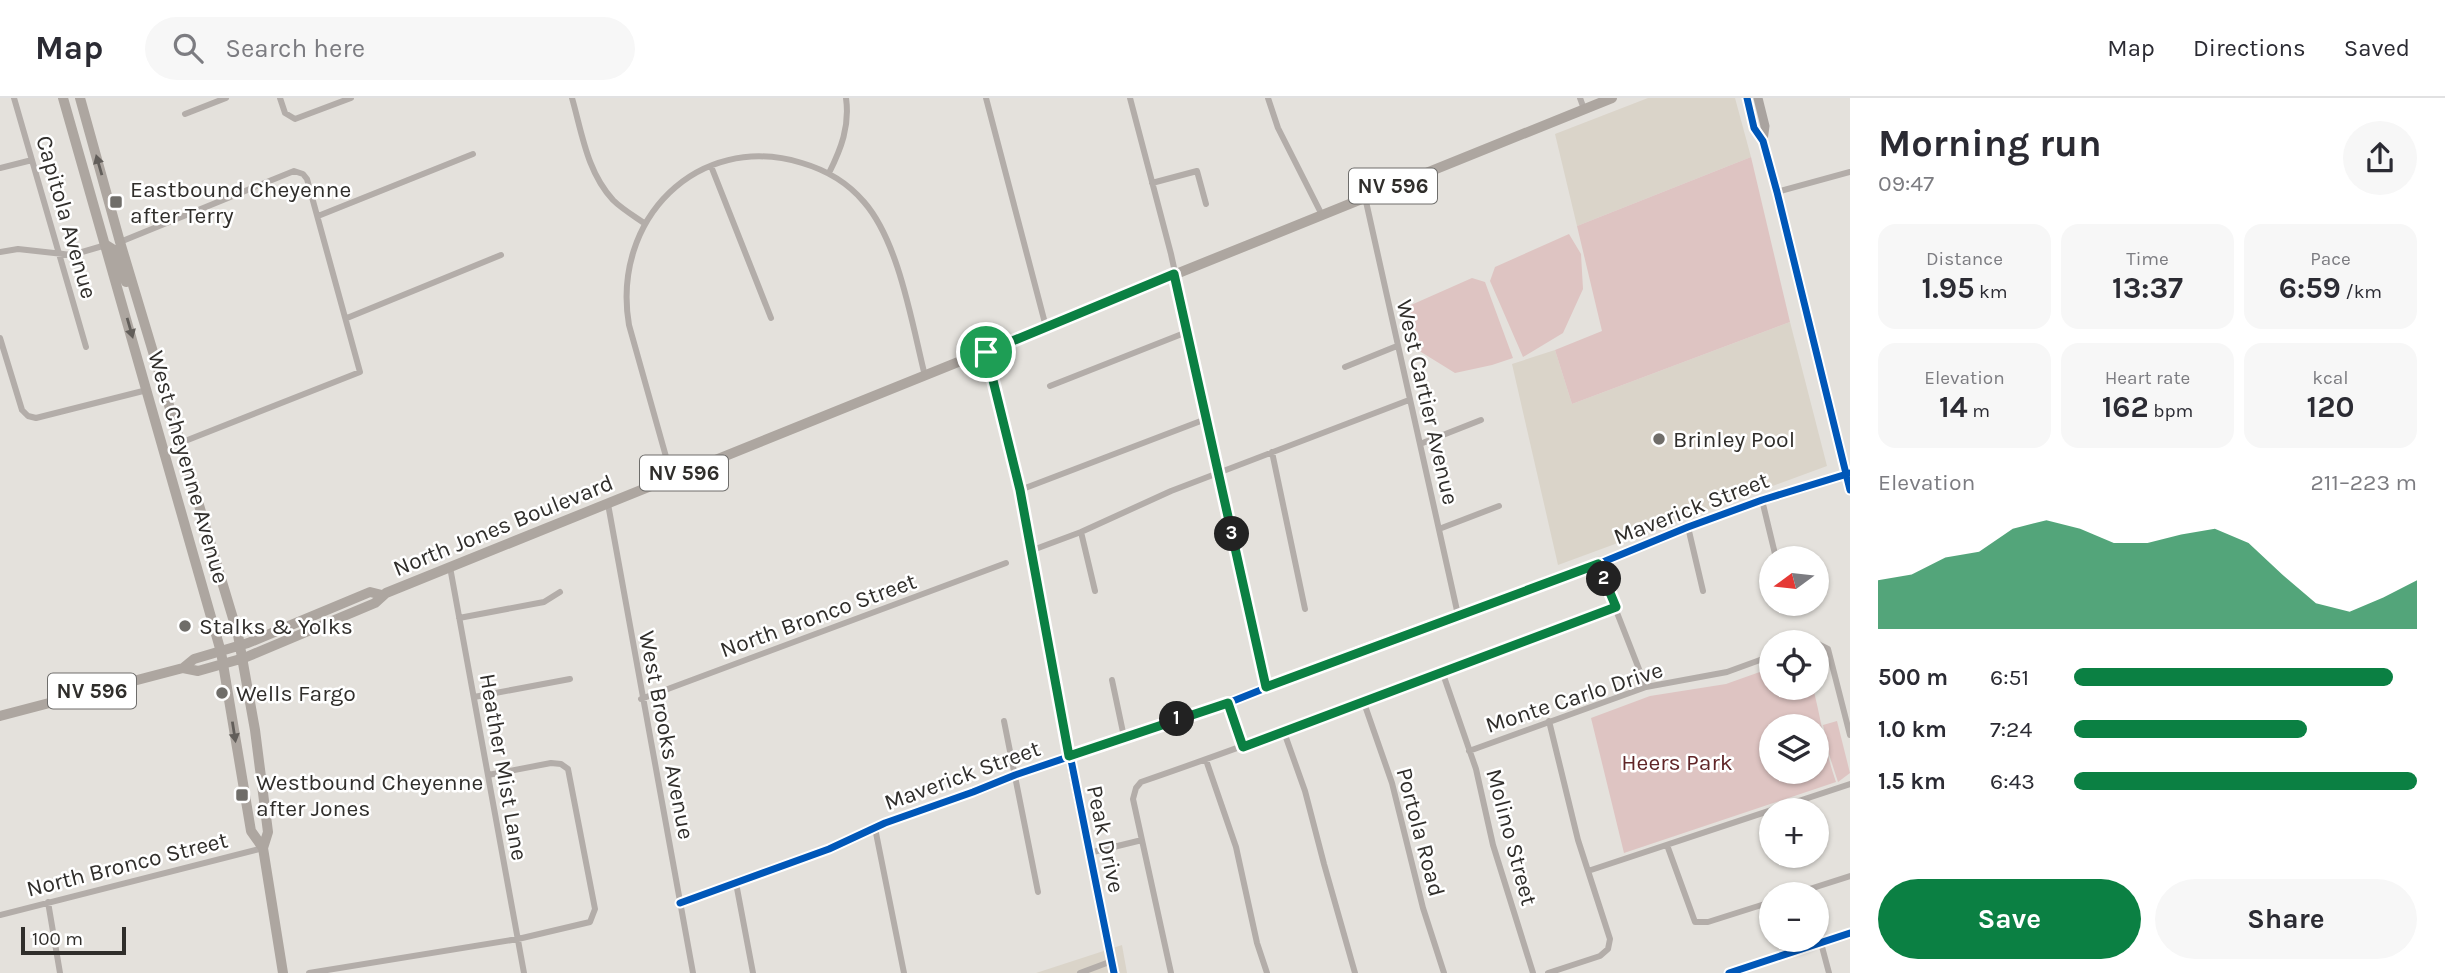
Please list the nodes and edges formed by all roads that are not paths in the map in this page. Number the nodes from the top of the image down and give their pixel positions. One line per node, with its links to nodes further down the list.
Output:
1 (13, 98): 21 (street, Capitola Avenue)
2 (63, 98): 19 (main road, West Cheyenne Avenue)
3 (80, 98): 33 (main road, West Cheyenne Avenue, one-way to 3)
4 (226, 98): 17 (street)
5 (280, 98): 6 (street)
6 (351, 98)
7 (572, 98): 32 (street)
8 (846, 98): 25 (street)
9 (986, 98): 42 (street)
10 (1130, 98): 26 (street)
11 (1268, 98): 30 (street)
12 (1580, 98): 16 (street)
13 (1612, 98): 16 (main road, North Jones Boulevard / NV 596)
14 (1746, 98): 18 (main road)
15 (1758, 98): 18 (main road)
16 (1584, 109): 28 (main road, North Jones Boulevard / NV 596)
17 (185, 114)
18 (1762, 141): 27 (main road)
19 (78, 147): 33 (main road); 34 (main road, West Cheyenne Avenue)
20 (473, 154): 31 (street)
21 (32, 160): 23 (street); 36 (street, Capitola Avenue)
22 (711, 166): 25 (street); 32 (street); 40 (street)
23 (0, 168)
24 (1850, 172): 27 (street)
25 (829, 173): 49 (street)
26 (1152, 183): 29 (street); 38 (street)
27 (1777, 192): 58 (main road)
28 (1365, 197): 30 (main road, North Jones Boulevard / NV 596); 45 (street, West Cartier Avenue)
29 (1206, 204)
30 (1322, 215): 38 (main road, North Jones Boulevard / NV 596)
31 (318, 216): 33 (street); 39 (street)
32 (644, 223): 60 (street)
33 (120, 242): 41 (main road, West Cheyenne Avenue)
34 (106, 245): 36 (street); 41 (main road); 51 (main road, West Cheyenne Avenue, one-way to 51)
35 (0, 252): 36 (street)
36 (59, 254): 46 (street, Capitola Avenue)
37 (502, 255): 39 (street)
38 (1174, 274): 42 (main road, North Jones Boulevard / NV 596); 43 (street)
39 (347, 318): 55 (street)
40 (771, 318)
41 (146, 327): 55 (main road, West Cheyenne Avenue)
42 (1046, 327): 47 (main road, North Jones Boulevard / NV 596)
43 (1187, 332): 50 (street); 53 (street)
44 (0, 338): 51 (street)
45 (1397, 346): 48 (street); 52 (street, West Cartier Avenue)
46 (86, 347)
47 (986, 352): 49 (main road, North Jones Boulevard / NV 596); 61 (street, Peak Drive)
48 (1345, 367)
49 (925, 376): 60 (main road, North Jones Boulevard / NV 596)
50 (1050, 386)
51 (147, 390): 83 (main road, West Cheyenne Avenue)
52 (1409, 400): 56 (street, West Cartier Avenue); 57 (street)
53 (1206, 419): 59 (street); 61 (street)
54 (1481, 420): 56 (street)
55 (180, 443): 82 (main road, West Cheyenne Avenue)
56 (1420, 444): 67 (street, West Cartier Avenue)
57 (1272, 452): 59 (street); 79 (street)
58 (1848, 473): 62 (main road); 63 (street, Maverick Street)
59 (1219, 474): 68 (street); 92 (street)
60 (672, 478): 64 (main road, North Jones Boulevard / NV 596)
61 (1020, 490): 70 (street, Peak Drive)
62 (1850, 490)
63 (1762, 500): 66 (street, Maverick Street); 69 (street)
64 (607, 504): 73 (main road, North Jones Boulevard / NV 596); 95 (street, West Brooks Avenue)
65 (1499, 506): 67 (street)
66 (1688, 527): 72 (street, Maverick Street); 74 (street)
67 (1439, 529): 80 (street, West Cartier Avenue)
68 (1080, 532): 70 (street); 76 (street)
69 (1773, 546)
70 (1030, 551): 107 (street, Peak Drive)
71 (1006, 563): 95 (street, North Bronco Street)
72 (1598, 564): 78 (street); 80 (street, Maverick Street)
73 (450, 567): 77 (main road, North Jones Boulevard / NV 596); 81 (street, Heather Mist Lane)
74 (1703, 591)
75 (560, 592): 81 (street)
76 (1095, 592)
77 (382, 595): 82 (main road, North Jones Boulevard / NV 596); 85 (main road, North Jones Boulevard / NV 596)
78 (1616, 607): 89 (street); 93 (street)
79 (1305, 609)
80 (1458, 615): 92 (street, Maverick Street)
81 (459, 618): 94 (street, Heather Mist Lane)
82 (241, 646): 83 (main road, North Jones Boulevard / NV 596); 85 (main road, West Cheyenne Avenue)
83 (221, 652): 87 (main road, West Cheyenne Avenue); 88 (main road, North Jones Boulevard / NV 596)
84 (1829, 653): 101 (street)
85 (244, 658): 87 (main road, North Jones Boulevard / NV 596); 115 (main road, West Cheyenne Avenue)
86 (1759, 660): 93 (street, Monte Carlo Drive)
87 (223, 664): 88 (main road, North Jones Boulevard / NV 596); 115 (main road, West Cheyenne Avenue, one-way to 115)
88 (183, 668): 98 (main road, North Jones Boulevard / NV 596)
89 (1443, 671): 96 (street); 106 (street, Molino Street)
90 (570, 679): 94 (street)
91 (1112, 680): 104 (street)
92 (1266, 687): 97 (street, Maverick Street)
93 (1646, 687): 100 (street, Monte Carlo Drive)
94 (474, 697): 109 (street, Heather Mist Lane)
95 (642, 699): 123 (street, West Brooks Avenue)
96 (1363, 700): 102 (street); 145 (street, Portola Road)
97 (1228, 703): 104 (street, Maverick Street); 105 (street)
98 (0, 716)
99 (1004, 721): 110 (street)
100 (1549, 721): 106 (street, Monte Carlo Drive); 117 (street)
101 (1849, 725): 103 (street)
102 (1284, 732): 105 (street); 144 (street)
103 (1850, 735)
104 (1124, 737): 107 (street, Maverick Street)
105 (1243, 747): 108 (street)
106 (1469, 751): 146 (street, Molino Street)
107 (1069, 756): 110 (street, Maverick Street); 116 (street, Peak Drive)
108 (1206, 760): 113 (street); 143 (street)
109 (488, 775): 127 (street, Heather Mist Lane); 127 (street)
110 (1015, 775): 112 (street, Maverick Street); 121 (street)
111 (1850, 783): 114 (street)
112 (875, 828): 119 (street, Maverick Street); 139 (street)
113 (1142, 840): 116 (street); 142 (street)
114 (1667, 845): 117 (street); 124 (street)
115 (263, 848): 122 (street, North Bronco Street); 134 (main road, West Cheyenne Avenue)
116 (1089, 853): 131 (street, Peak Drive)
117 (1588, 871): 147 (street)
118 (1850, 876): 120 (street)
119 (736, 883): 123 (street, Maverick Street); 138 (street)
120 (1829, 883)
121 (1038, 892)
122 (48, 902): 125 (street, North Bronco Street); 133 (street)
123 (680, 903): 137 (street, West Brooks Avenue)
124 (1759, 906)
125 (0, 915)
126 (1850, 933): 128 (main road)
127 (518, 939): 132 (street); 136 (street, Heather Mist Lane)
128 (1829, 940)
129 (1793, 952): 148 (main road)
130 (1823, 952): 149 (street)
131 (1112, 961): 140 (street); 141 (street, Peak Drive)
132 (338, 970): 135 (street)
133 (60, 973)
134 (283, 973)
135 (309, 973)
136 (524, 973)
137 (693, 973)
138 (753, 973)
139 (904, 973)
140 (1080, 973)
141 (1114, 973)
142 (1171, 973)
143 (1267, 973)
144 (1355, 973)
145 (1444, 973)
146 (1533, 973)
147 (1548, 973)
148 (1729, 973)
149 (1829, 973)

